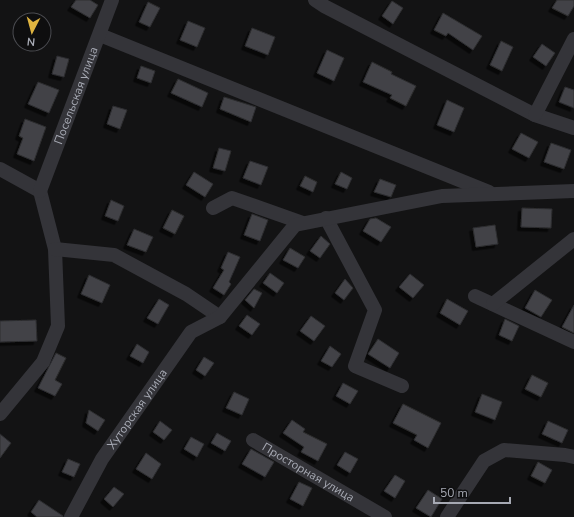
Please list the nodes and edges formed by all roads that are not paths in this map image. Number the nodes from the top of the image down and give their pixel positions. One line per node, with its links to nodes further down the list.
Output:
1 (112, 0): 3 (street, Посельская улица)
2 (316, 0): 5 (street)
3 (100, 35): 8 (street, Посельская улица); 10 (street)
4 (574, 39): 5 (street)
5 (535, 115): 6 (street)
6 (574, 128)
7 (0, 169): 8 (street)
8 (40, 191): 15 (street)
9 (574, 191): 10 (street)
10 (493, 194): 12 (street)
11 (213, 208): 13 (street)
12 (326, 218): 13 (street); 20 (street)
13 (303, 223): 18 (street)
14 (574, 239): 17 (street)
15 (55, 249): 18 (street); 21 (street)
16 (475, 296): 17 (street)
17 (493, 304): 19 (street)
18 (220, 317): 24 (street, Хуторская улица)
19 (574, 342)
20 (402, 386)
21 (0, 414)
22 (252, 440): 25 (street, Просторная улица)
23 (574, 457): 26 (street)
24 (71, 517)
25 (385, 517)
26 (447, 517)

